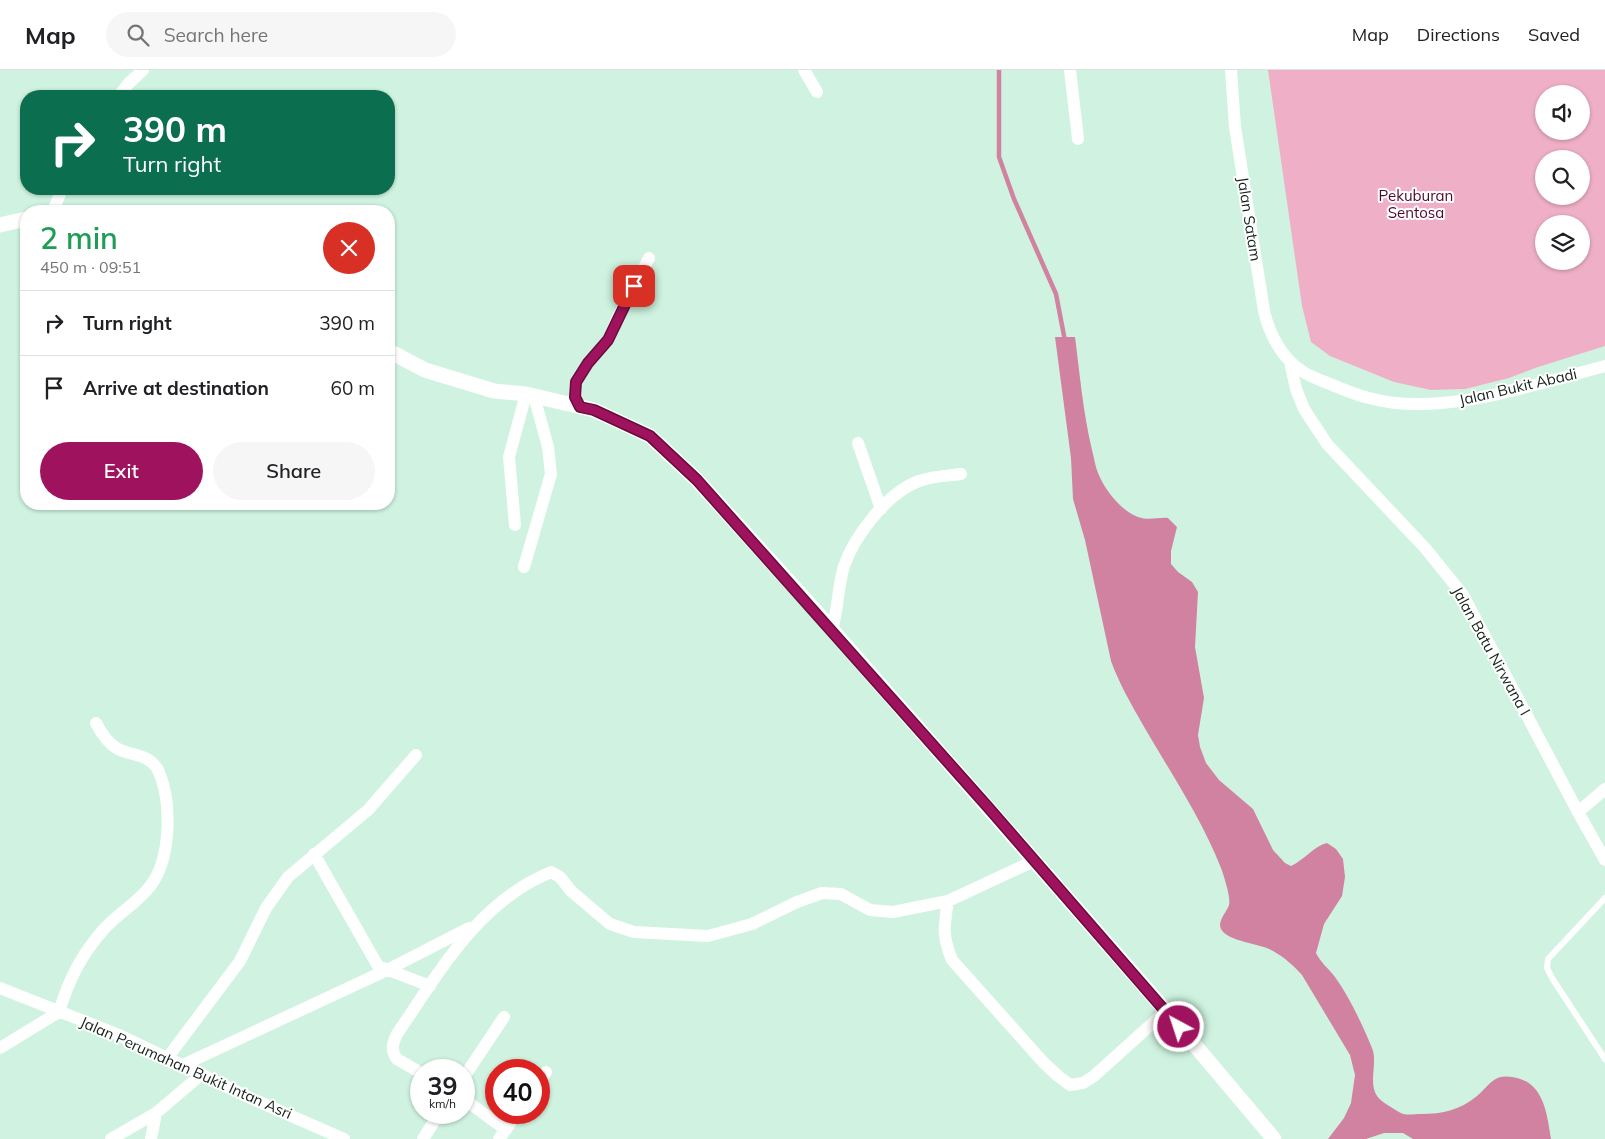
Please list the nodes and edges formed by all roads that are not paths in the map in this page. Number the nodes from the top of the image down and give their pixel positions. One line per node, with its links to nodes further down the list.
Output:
1 (143, 70): 5 (street)
2 (804, 70): 6 (street)
3 (1070, 70): 7 (street)
4 (1231, 70): 12 (street, Jalan Satam)
5 (124, 90)
6 (817, 92)
7 (1078, 138)
8 (20, 220): 9 (street)
9 (0, 225)
10 (649, 258): 15 (street)
11 (395, 354): 14 (street)
12 (1290, 362): 13 (street, Jalan Bukit Abadi); 25 (street, Jalan Batu Nirwana I)
13 (1605, 366)
14 (530, 395): 15 (street); 19 (street); 20 (street)
15 (580, 407): 21 (street)
16 (858, 443): 18 (street)
17 (961, 474): 18 (street)
18 (881, 509): 21 (street)
19 (515, 525)
20 (524, 567)
21 (832, 630): 28 (street)
22 (96, 723): 36 (street)
23 (416, 755): 26 (street)
24 (1605, 789): 25 (street)
25 (1578, 812): 27 (street, Jalan Batu Nirwana I)
26 (314, 854): 32 (street); 39 (street)
27 (1605, 860)
28 (1034, 861): 30 (street); 35 (street)
29 (1605, 898): 40 (lane)
30 (948, 901): 31 (street); 35 (street)
31 (478, 923): 32 (street); 33 (street)
32 (387, 970): 33 (street); 42 (street)
33 (430, 986): 43 (street)
34 (0, 988): 36 (street, Jalan Perumahan Bukit Intan Asri)
35 (1166, 1011): 53 (street)
36 (59, 1012): 38 (street); 39 (street, Jalan Perumahan Bukit Intan Asri)
37 (504, 1017): 41 (street)
38 (0, 1048)
39 (168, 1057): 42 (street, Jalan Perumahan Bukit Intan Asri)
40 (1605, 1059)
41 (475, 1060)
42 (184, 1065): 44 (street, Jalan Perumahan Bukit Intan Asri)
43 (410, 1067)
44 (202, 1074): 46 (street); 51 (street, Jalan Perumahan Bukit Intan Asri)
45 (475, 1109): 48 (street)
46 (156, 1113): 49 (street); 50 (street)
47 (432, 1124): 52 (street)
48 (503, 1134)
49 (111, 1139)
50 (151, 1139)
51 (344, 1139)
52 (423, 1139)
53 (1274, 1139)

